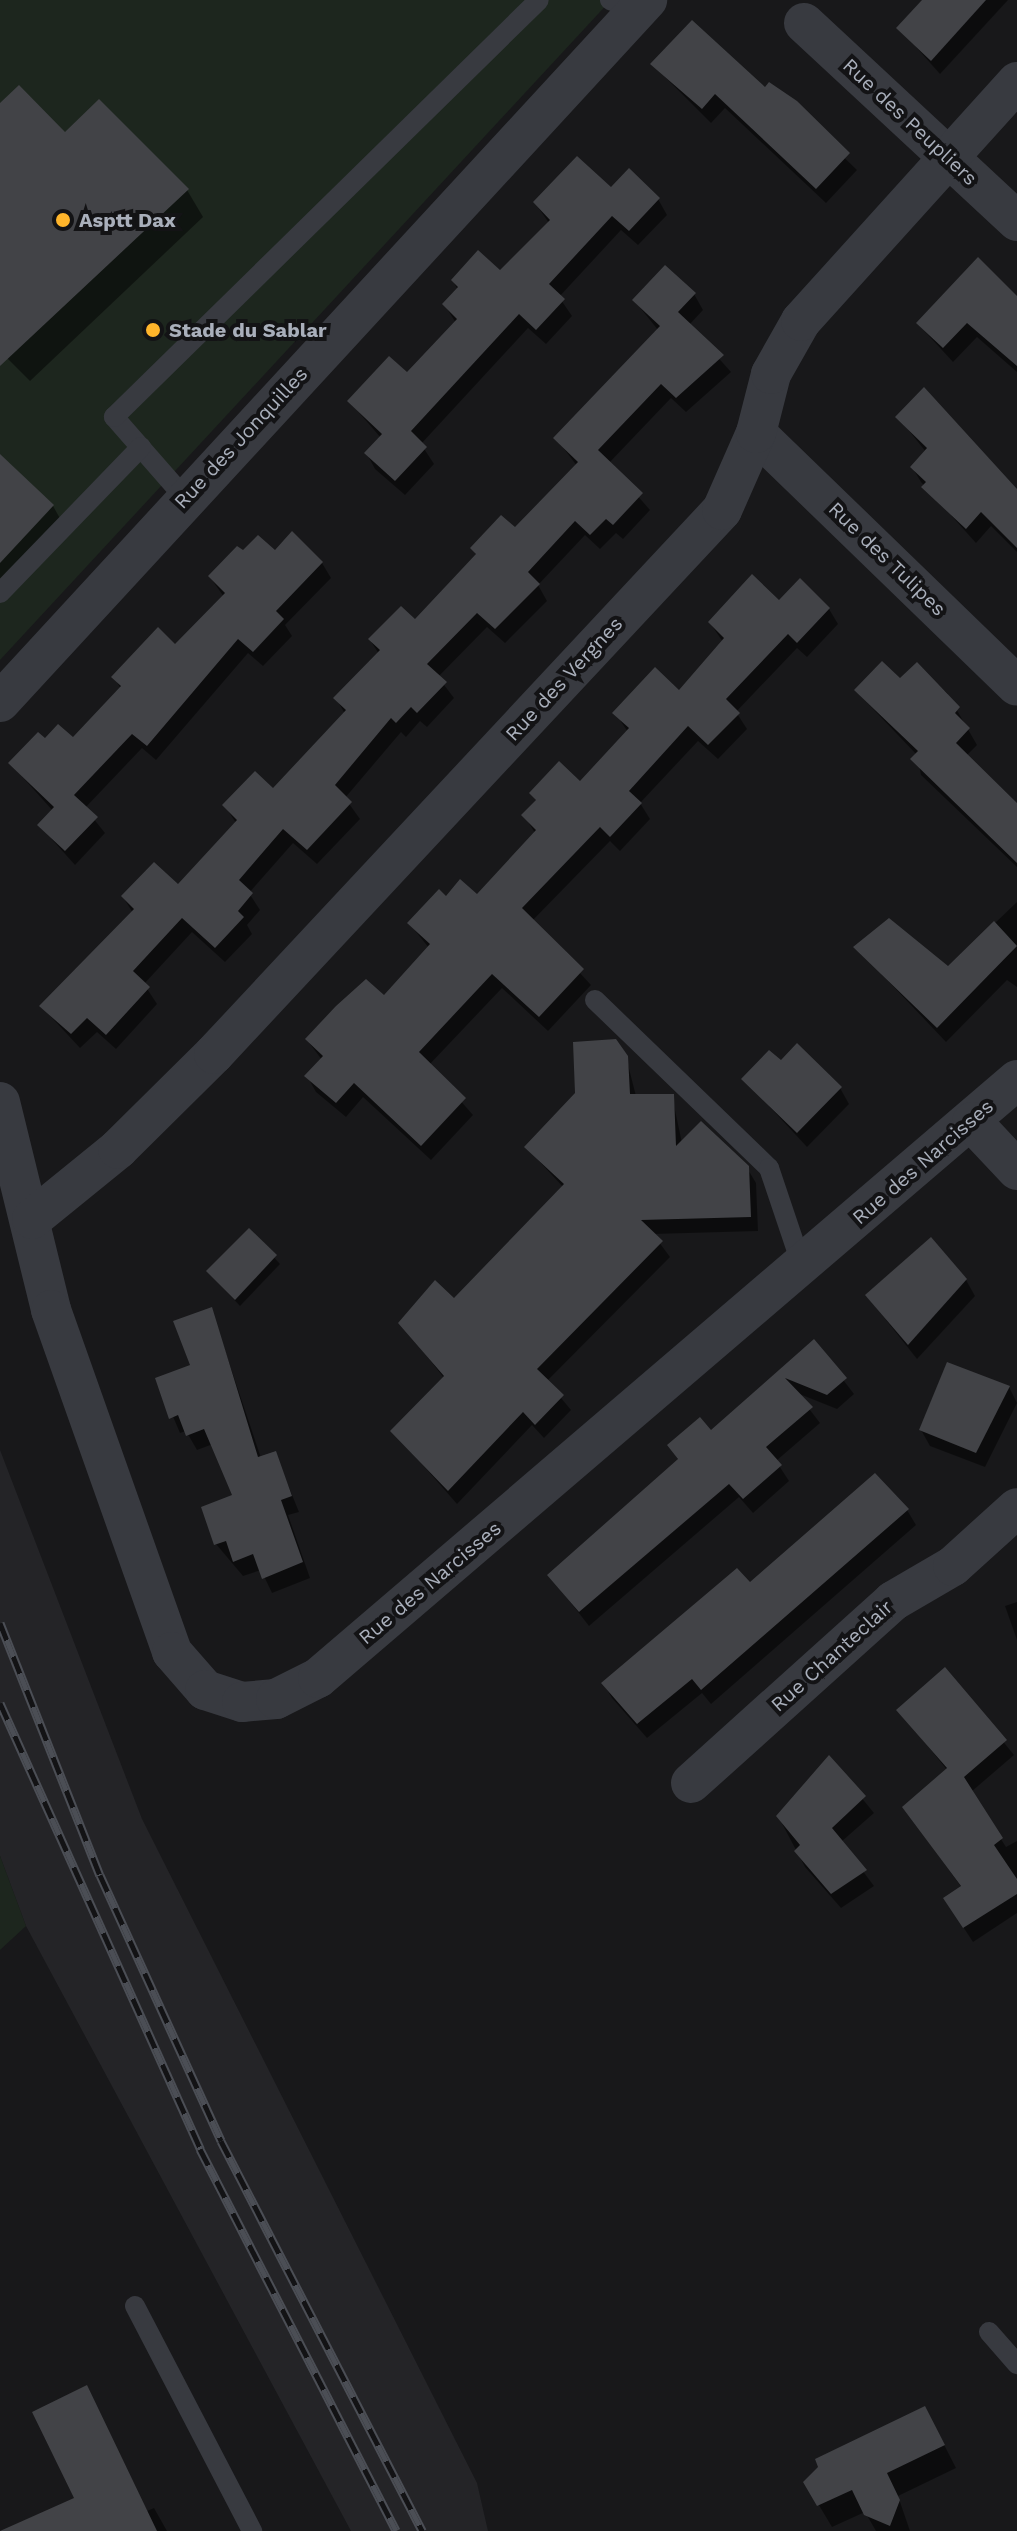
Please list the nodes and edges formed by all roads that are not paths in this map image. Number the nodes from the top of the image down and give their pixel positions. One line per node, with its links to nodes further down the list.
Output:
1 (539, 0): 8 (lane)
2 (632, 3): 9 (street, Rue des Jonquilles)
3 (804, 23): 5 (street, Rue des Peupliers)
4 (1017, 82): 5 (street, Rue des Vergnes)
5 (946, 159): 6 (street, Rue des Peupliers); 7 (street, Rue des Vergnes)
6 (1017, 221)
7 (756, 433): 11 (street, Rue des Tulipes); 18 (street, Rue des Vergnes)
8 (141, 447): 9 (lane); 10 (lane)
9 (185, 498): 12 (street, Rue des Jonquilles)
10 (0, 593)
11 (1017, 686)
12 (1, 700)
13 (595, 1000): 19 (lane)
14 (1017, 1080): 16 (street, Rue des Narcisses)
15 (0, 1102): 18 (street)
16 (972, 1122): 17 (street); 19 (street, Rue des Narcisses)
17 (1017, 1170)
18 (32, 1219): 19 (street, Rue des Narcisses)
19 (802, 1266)
20 (1017, 1508): 21 (street, Rue Chanteclair)
21 (691, 1783)
22 (135, 2306): 25 (lane)
23 (989, 2332): 24 (lane)
24 (1017, 2364)
25 (252, 2531)

